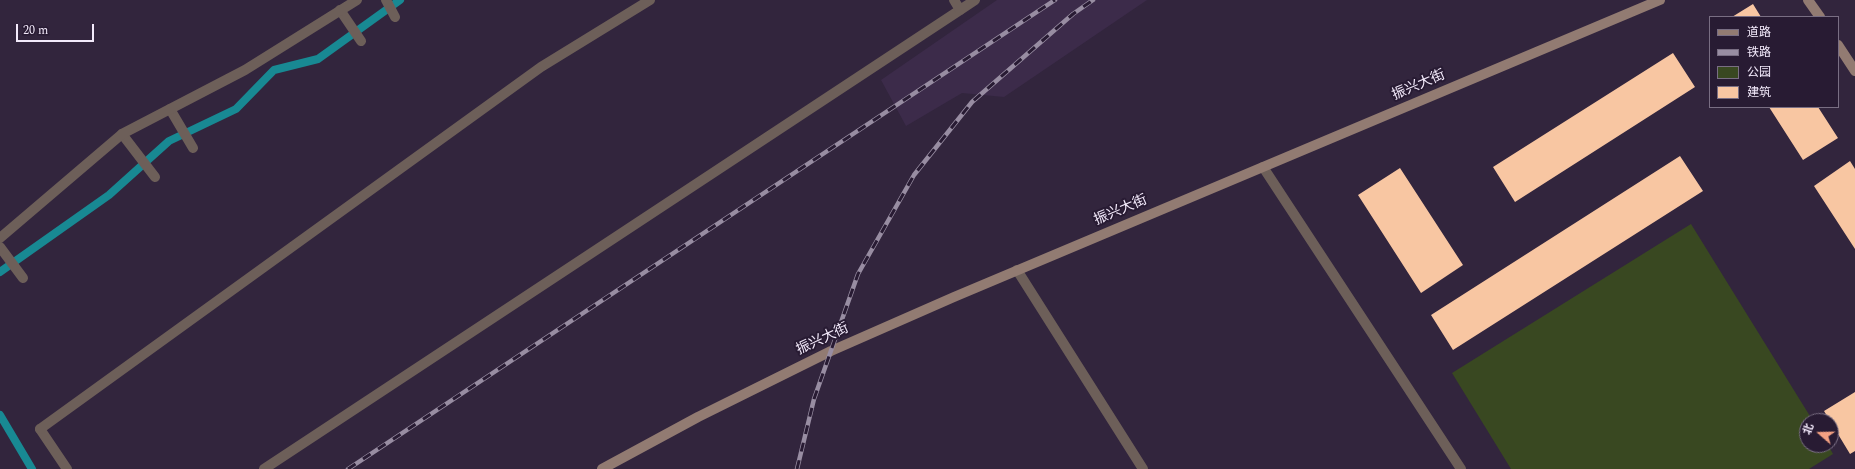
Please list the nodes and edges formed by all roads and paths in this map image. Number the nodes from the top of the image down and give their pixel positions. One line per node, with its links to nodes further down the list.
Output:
1 (357, 0): 8 (street)
2 (386, 0): 11 (street)
3 (650, 0): 24 (street)
4 (954, 0): 9 (street)
5 (975, 0): 9 (street)
6 (1660, 0): 18 (street, 振兴大街)
7 (1808, 0): 10 (street)
8 (340, 10): 12 (street); 15 (street)
9 (960, 10): 25 (street)
10 (1819, 16)
11 (395, 17)
12 (361, 41)
13 (1839, 47): 14 (street)
14 (1855, 71)
15 (170, 109): 16 (street); 17 (street)
16 (122, 134): 19 (street); 20 (street)
17 (193, 148)
18 (1262, 167): 22 (street, 振兴大街); 28 (street)
19 (155, 177)
20 (0, 238)
21 (0, 248): 23 (street)
22 (1017, 270): 26 (street, 振兴大街); 27 (street)
23 (23, 278)
24 (67, 469)
25 (264, 469)
26 (602, 469)
27 (1143, 469)
28 (1461, 469)

